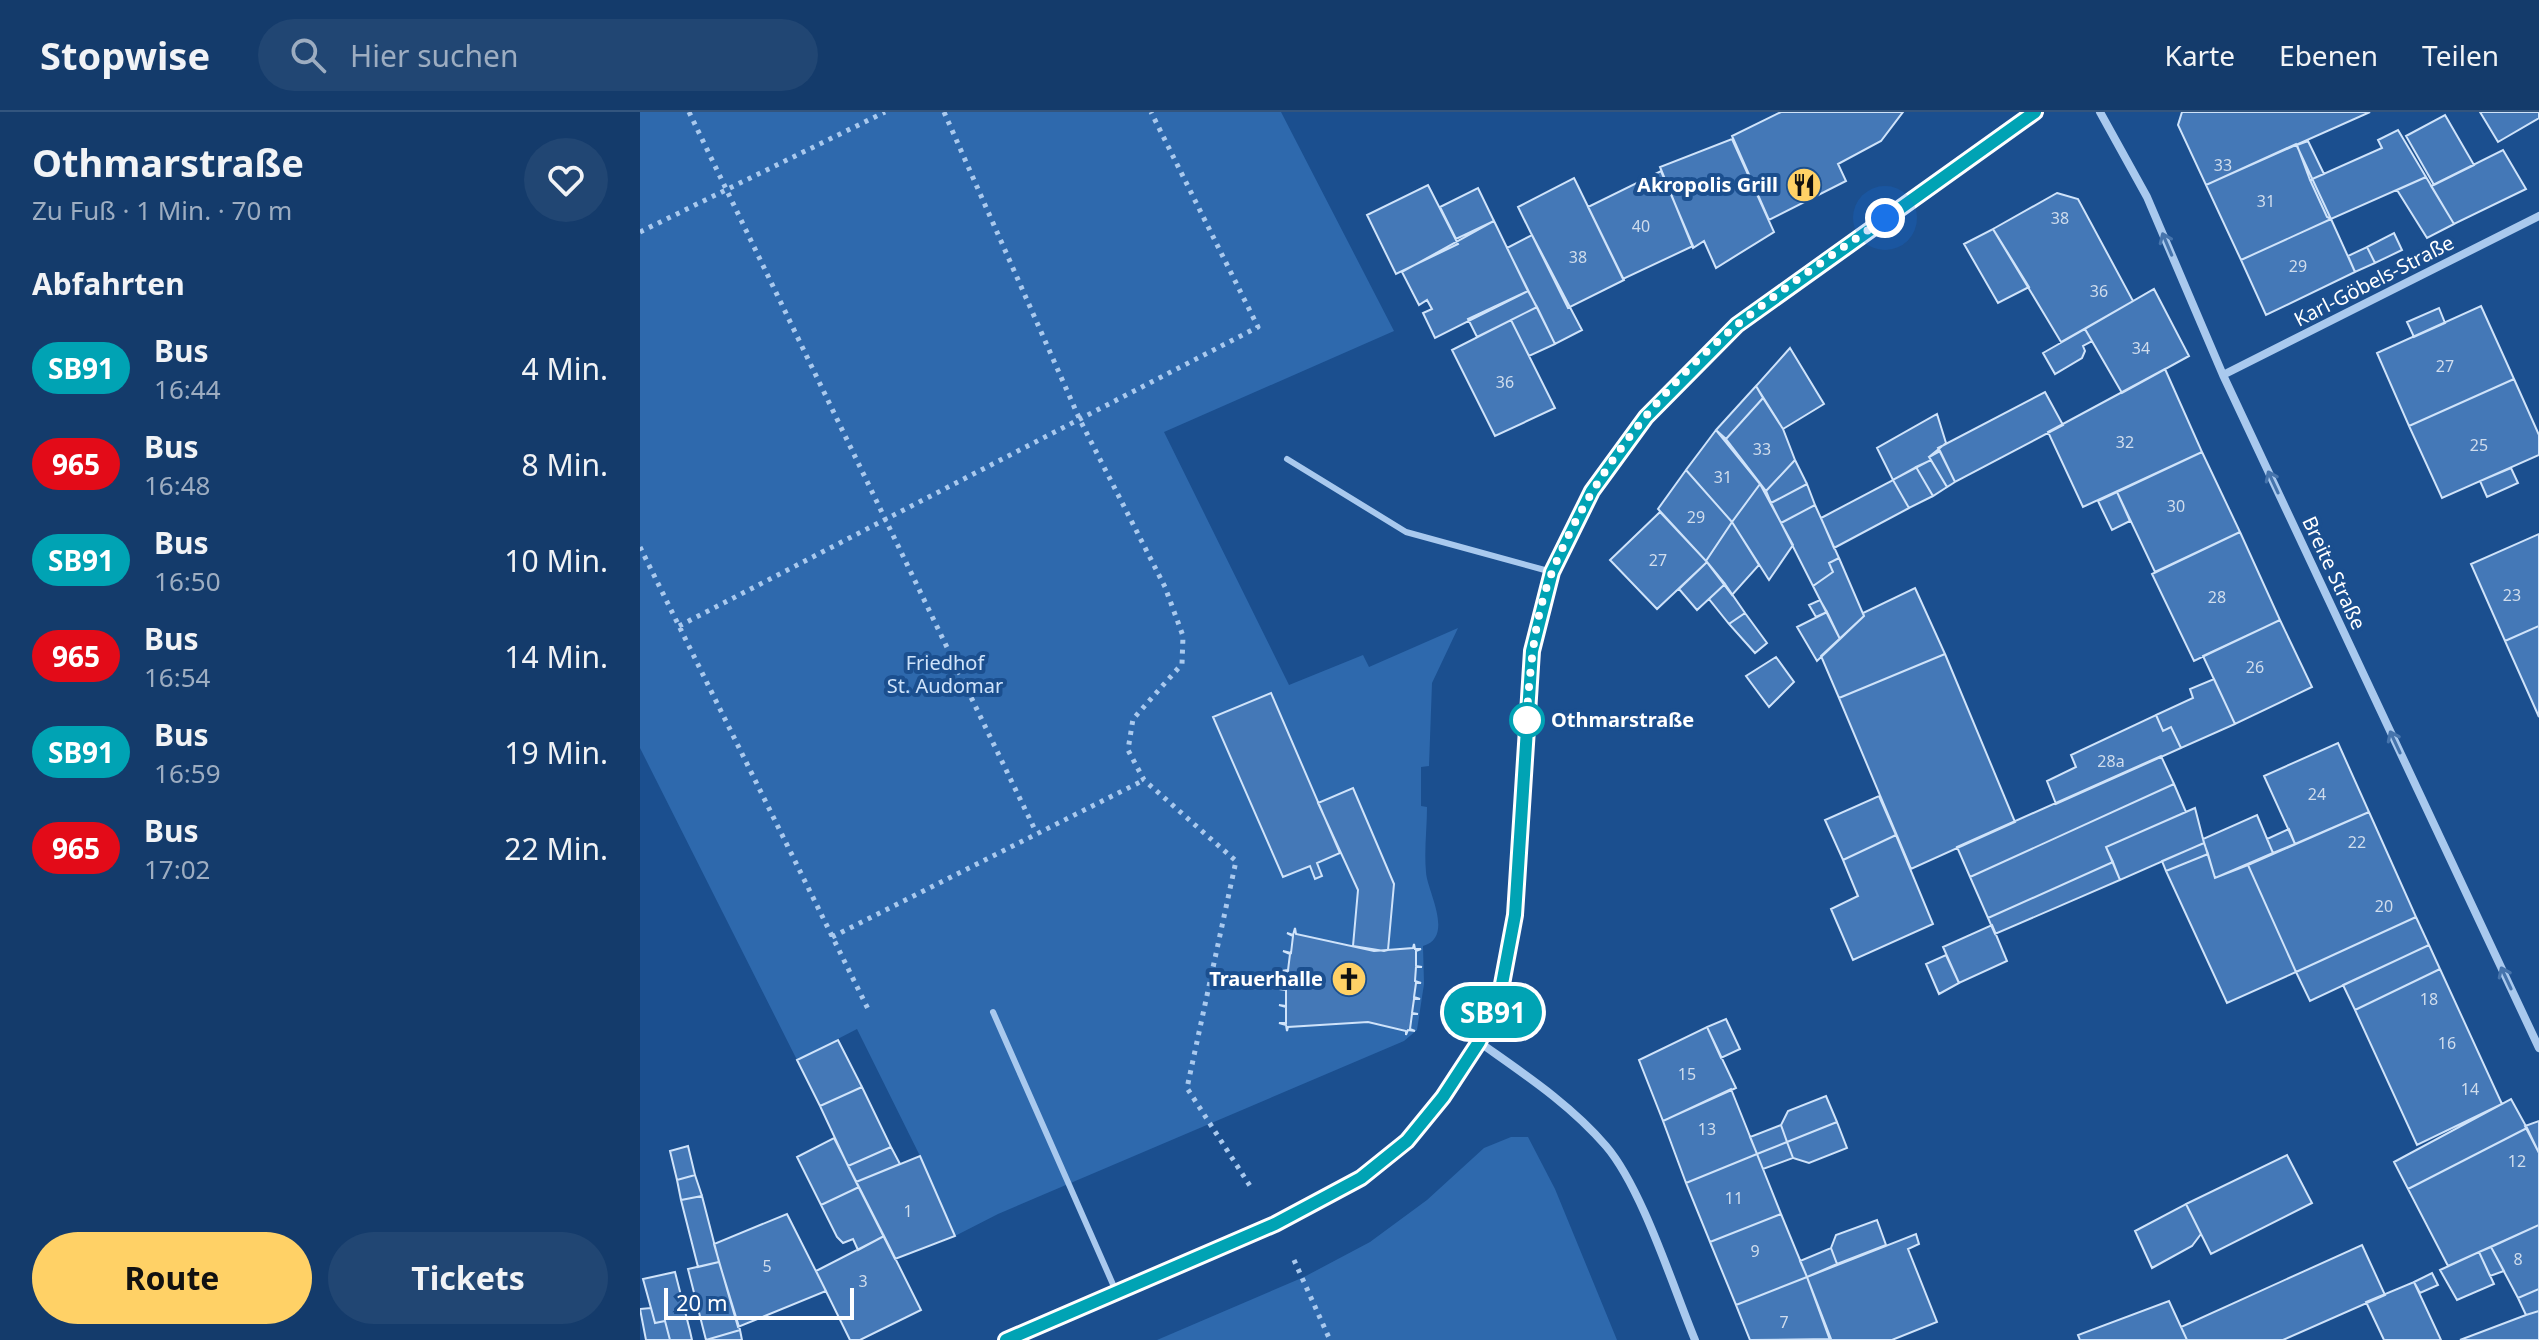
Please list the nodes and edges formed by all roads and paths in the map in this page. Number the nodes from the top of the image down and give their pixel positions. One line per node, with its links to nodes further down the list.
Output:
1 (689, 112): 7 (path)
2 (885, 112): 7 (path)
3 (944, 112): 11 (path)
4 (1151, 112): 11 (path)
5 (2035, 112): 15 (street)
6 (2100, 112): 10 (street, Breite Straße, one-way to 6)
7 (726, 189): 9 (path); 13 (path)
8 (2539, 216): 10 (street, Karl-Göbels-Straße)
9 (640, 232)
10 (2223, 375): 23 (street, Breite Straße, one-way to 10)
11 (1080, 420): 13 (path); 17 (path)
12 (1287, 459): 15 (lane)
13 (884, 518): 16 (path); 18 (path)
14 (640, 547): 16 (path)
15 (1552, 572): 22 (street)
16 (679, 626): 19 (path)
17 (1144, 780): 18 (path); 24 (path)
18 (1036, 832): 19 (path)
19 (832, 937): 20 (path)
20 (869, 1011)
21 (993, 1012): 25 (lane)
22 (1479, 1042): 24 (street); 28 (street)
23 (2539, 1048)
24 (1275, 1224): 25 (street); 27 (path)
25 (1116, 1293): 26 (street)
26 (1006, 1340)
27 (1330, 1340)
28 (1695, 1340)

